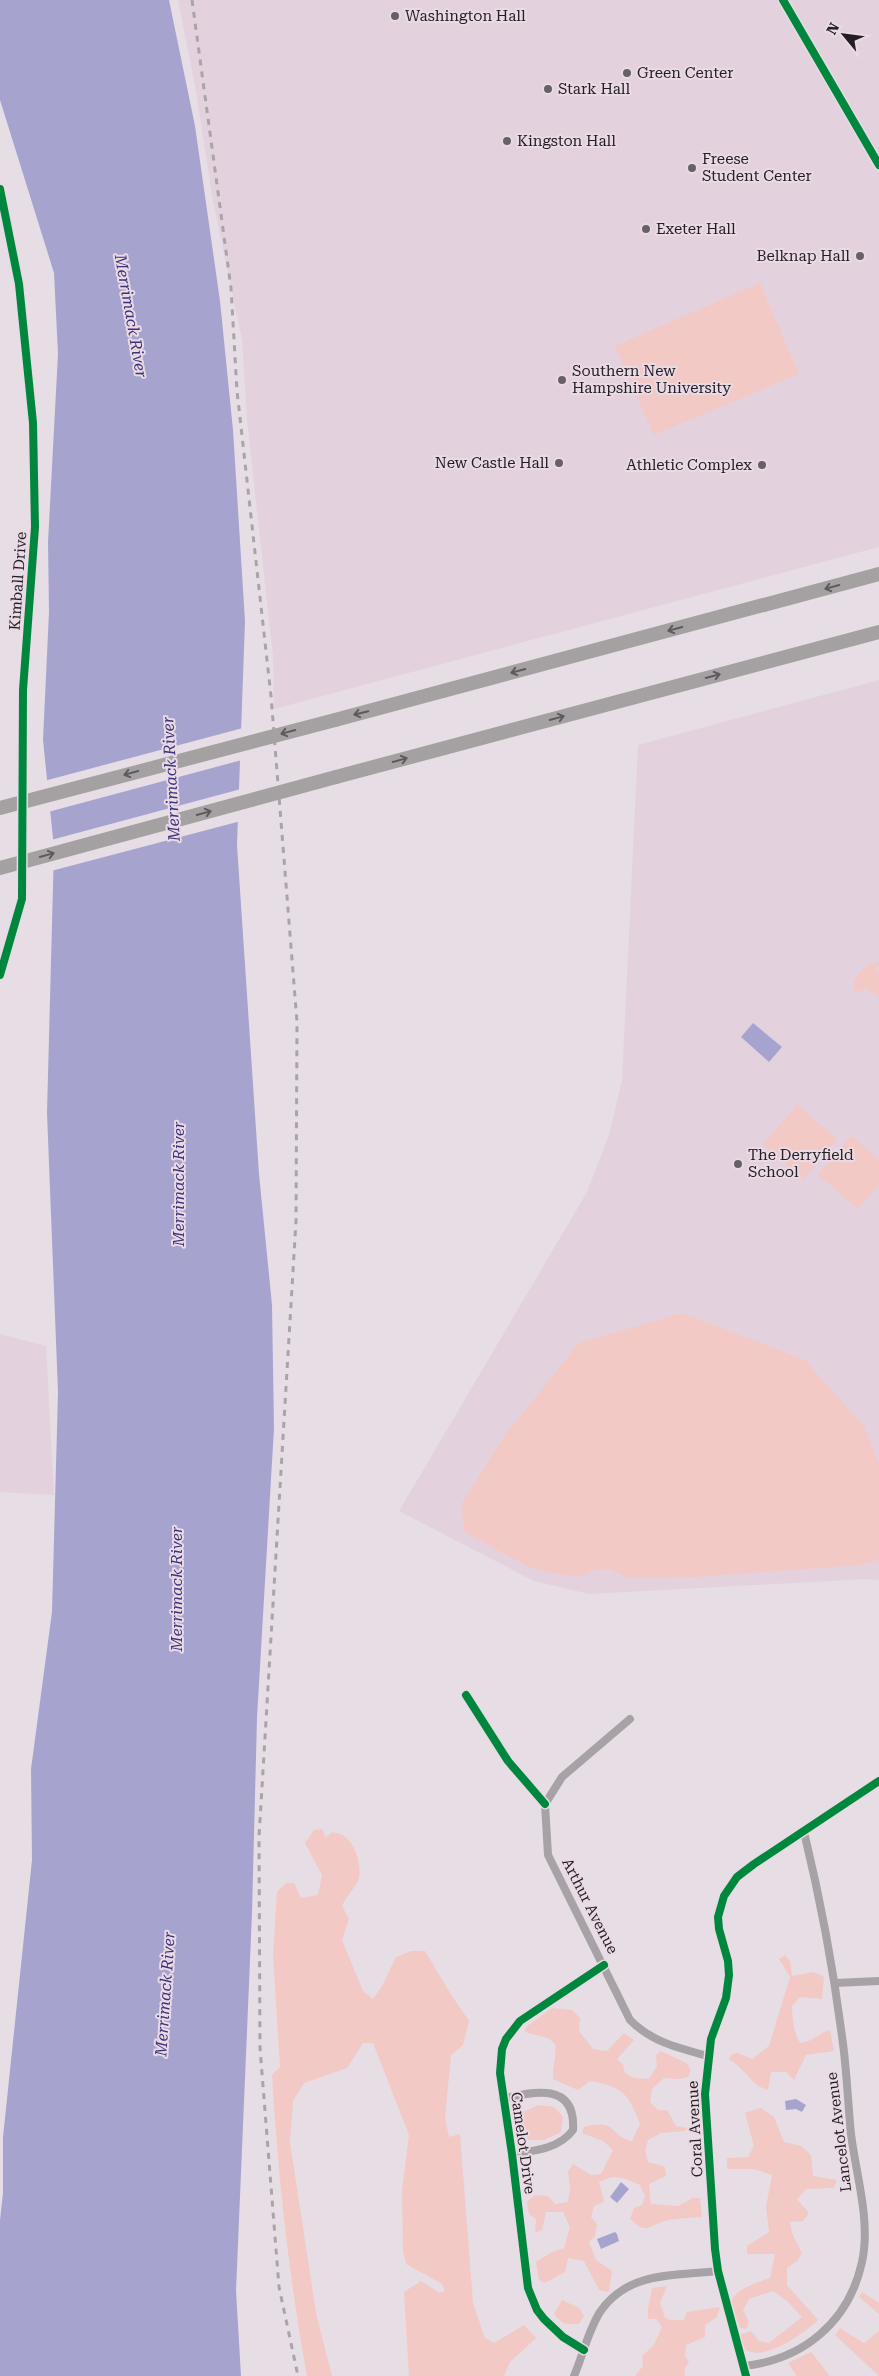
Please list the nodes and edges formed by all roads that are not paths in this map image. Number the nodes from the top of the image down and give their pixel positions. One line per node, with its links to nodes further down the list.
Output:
1 (783, 0): 2 (street)
2 (879, 165)
3 (0, 189): 8 (street, Kimball Drive)
4 (879, 574): 6 (highway, one-way to 6, bridge)
5 (879, 632): 7 (highway, one-way to 5, bridge)
6 (0, 808)
7 (0, 868)
8 (0, 975)
9 (466, 1695): 12 (street)
10 (630, 1719): 12 (street)
11 (879, 1781): 13 (street, Coral Avenue)
12 (545, 1804): 14 (street, Arthur Avenue)
13 (804, 1832): 16 (street, Lancelot Avenue); 17 (street, Coral Avenue)
14 (604, 1965): 17 (street, Arthur Avenue); 18 (street, Camelot Drive)
15 (879, 1981): 16 (street)
16 (835, 1984): 22 (street, Lancelot Avenue)
17 (708, 2056): 20 (street, Coral Avenue)
18 (502, 2099): 19 (street, Camelot Drive); 19 (street)
19 (512, 2154): 21 (street, Camelot Drive)
20 (718, 2271): 21 (street); 22 (street, Coral Avenue)
21 (584, 2350): 23 (street)
22 (743, 2366): 24 (street, Coral Avenue)
23 (574, 2376)
24 (746, 2376)

